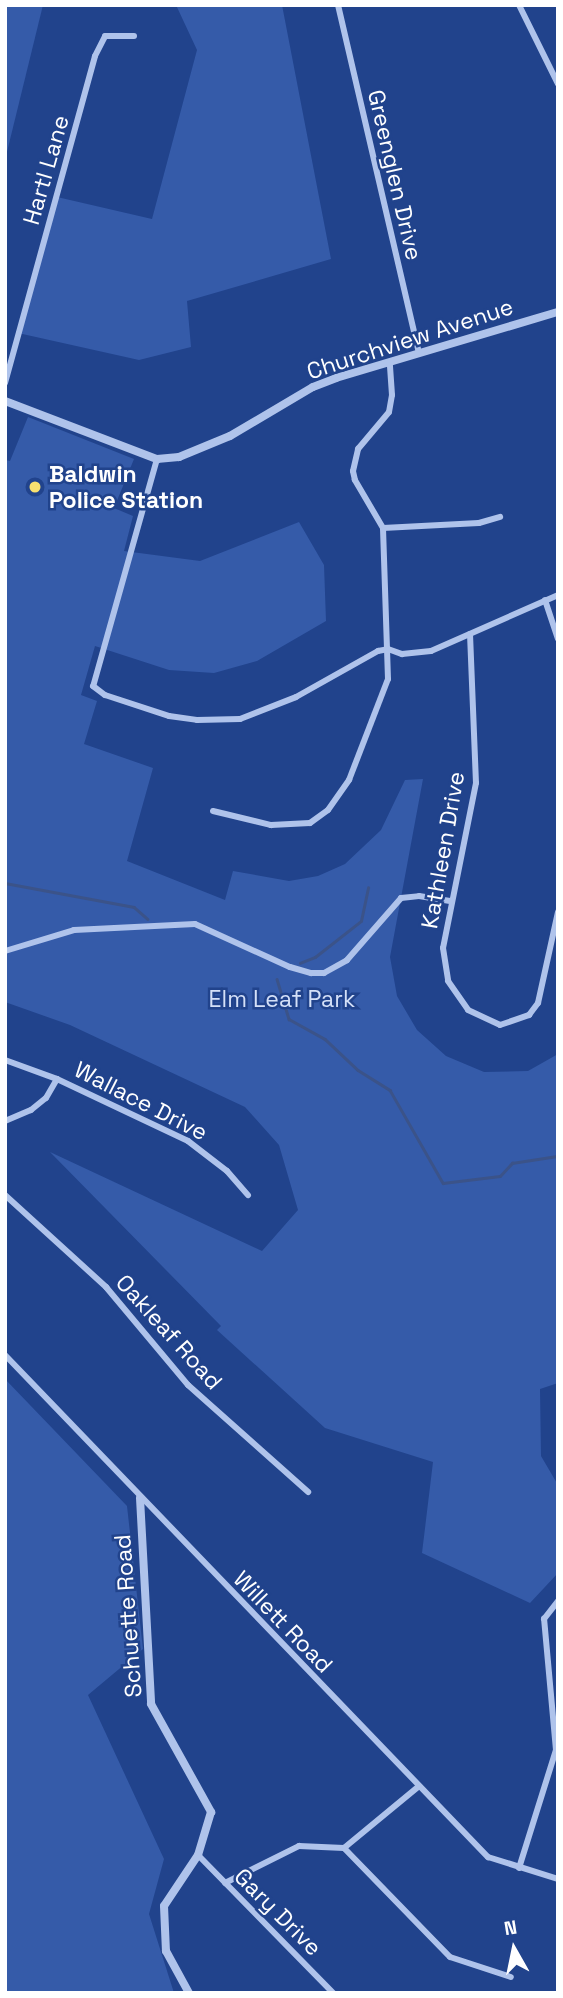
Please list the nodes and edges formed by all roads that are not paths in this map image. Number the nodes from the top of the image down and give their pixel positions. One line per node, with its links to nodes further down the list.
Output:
1 (338, 5): 6 (street, Greenglen Drive)
2 (519, 5): 4 (street)
3 (134, 36): 8 (street, Hartl Lane)
4 (558, 84)
5 (558, 312): 6 (street, Churchview Avenue)
6 (419, 353): 7 (street, Churchview Avenue)
7 (390, 363): 10 (street, Churchview Avenue); 12 (street)
8 (5, 383)
9 (5, 401): 10 (street)
10 (157, 459): 17 (street)
11 (500, 517): 12 (street)
12 (383, 528): 17 (street)
13 (558, 595): 14 (street)
14 (545, 600): 15 (street); 16 (street)
15 (470, 634): 17 (street); 19 (street, Kathleen Drive)
16 (558, 639)
17 (388, 649): 18 (street)
18 (213, 811)
19 (452, 901): 20 (street, Kathleen Drive); 21 (street)
20 (558, 912)
21 (5, 951)
22 (5, 1060): 23 (street, Wallace Drive)
23 (58, 1079): 24 (street); 26 (street, Wallace Drive)
24 (5, 1121)
25 (5, 1195): 28 (street, Oakleaf Road)
26 (247, 1195)
27 (5, 1355): 29 (street, Willett Road)
28 (307, 1492)
29 (140, 1497): 32 (street, Willett Road); 34 (street, Schuette Road)
30 (558, 1601): 31 (street)
31 (557, 1750): 35 (street)
32 (418, 1787): 33 (street); 35 (street, Willett Road)
33 (344, 1849): 37 (street); 38 (street)
34 (198, 1855): 37 (street, Gary Drive); 39 (street, Schuette Road)
35 (519, 1868): 36 (street, Willett Road)
36 (558, 1879)
37 (225, 1883): 40 (street, Gary Drive)
38 (511, 1977)
39 (189, 1993)
40 (333, 1993)

